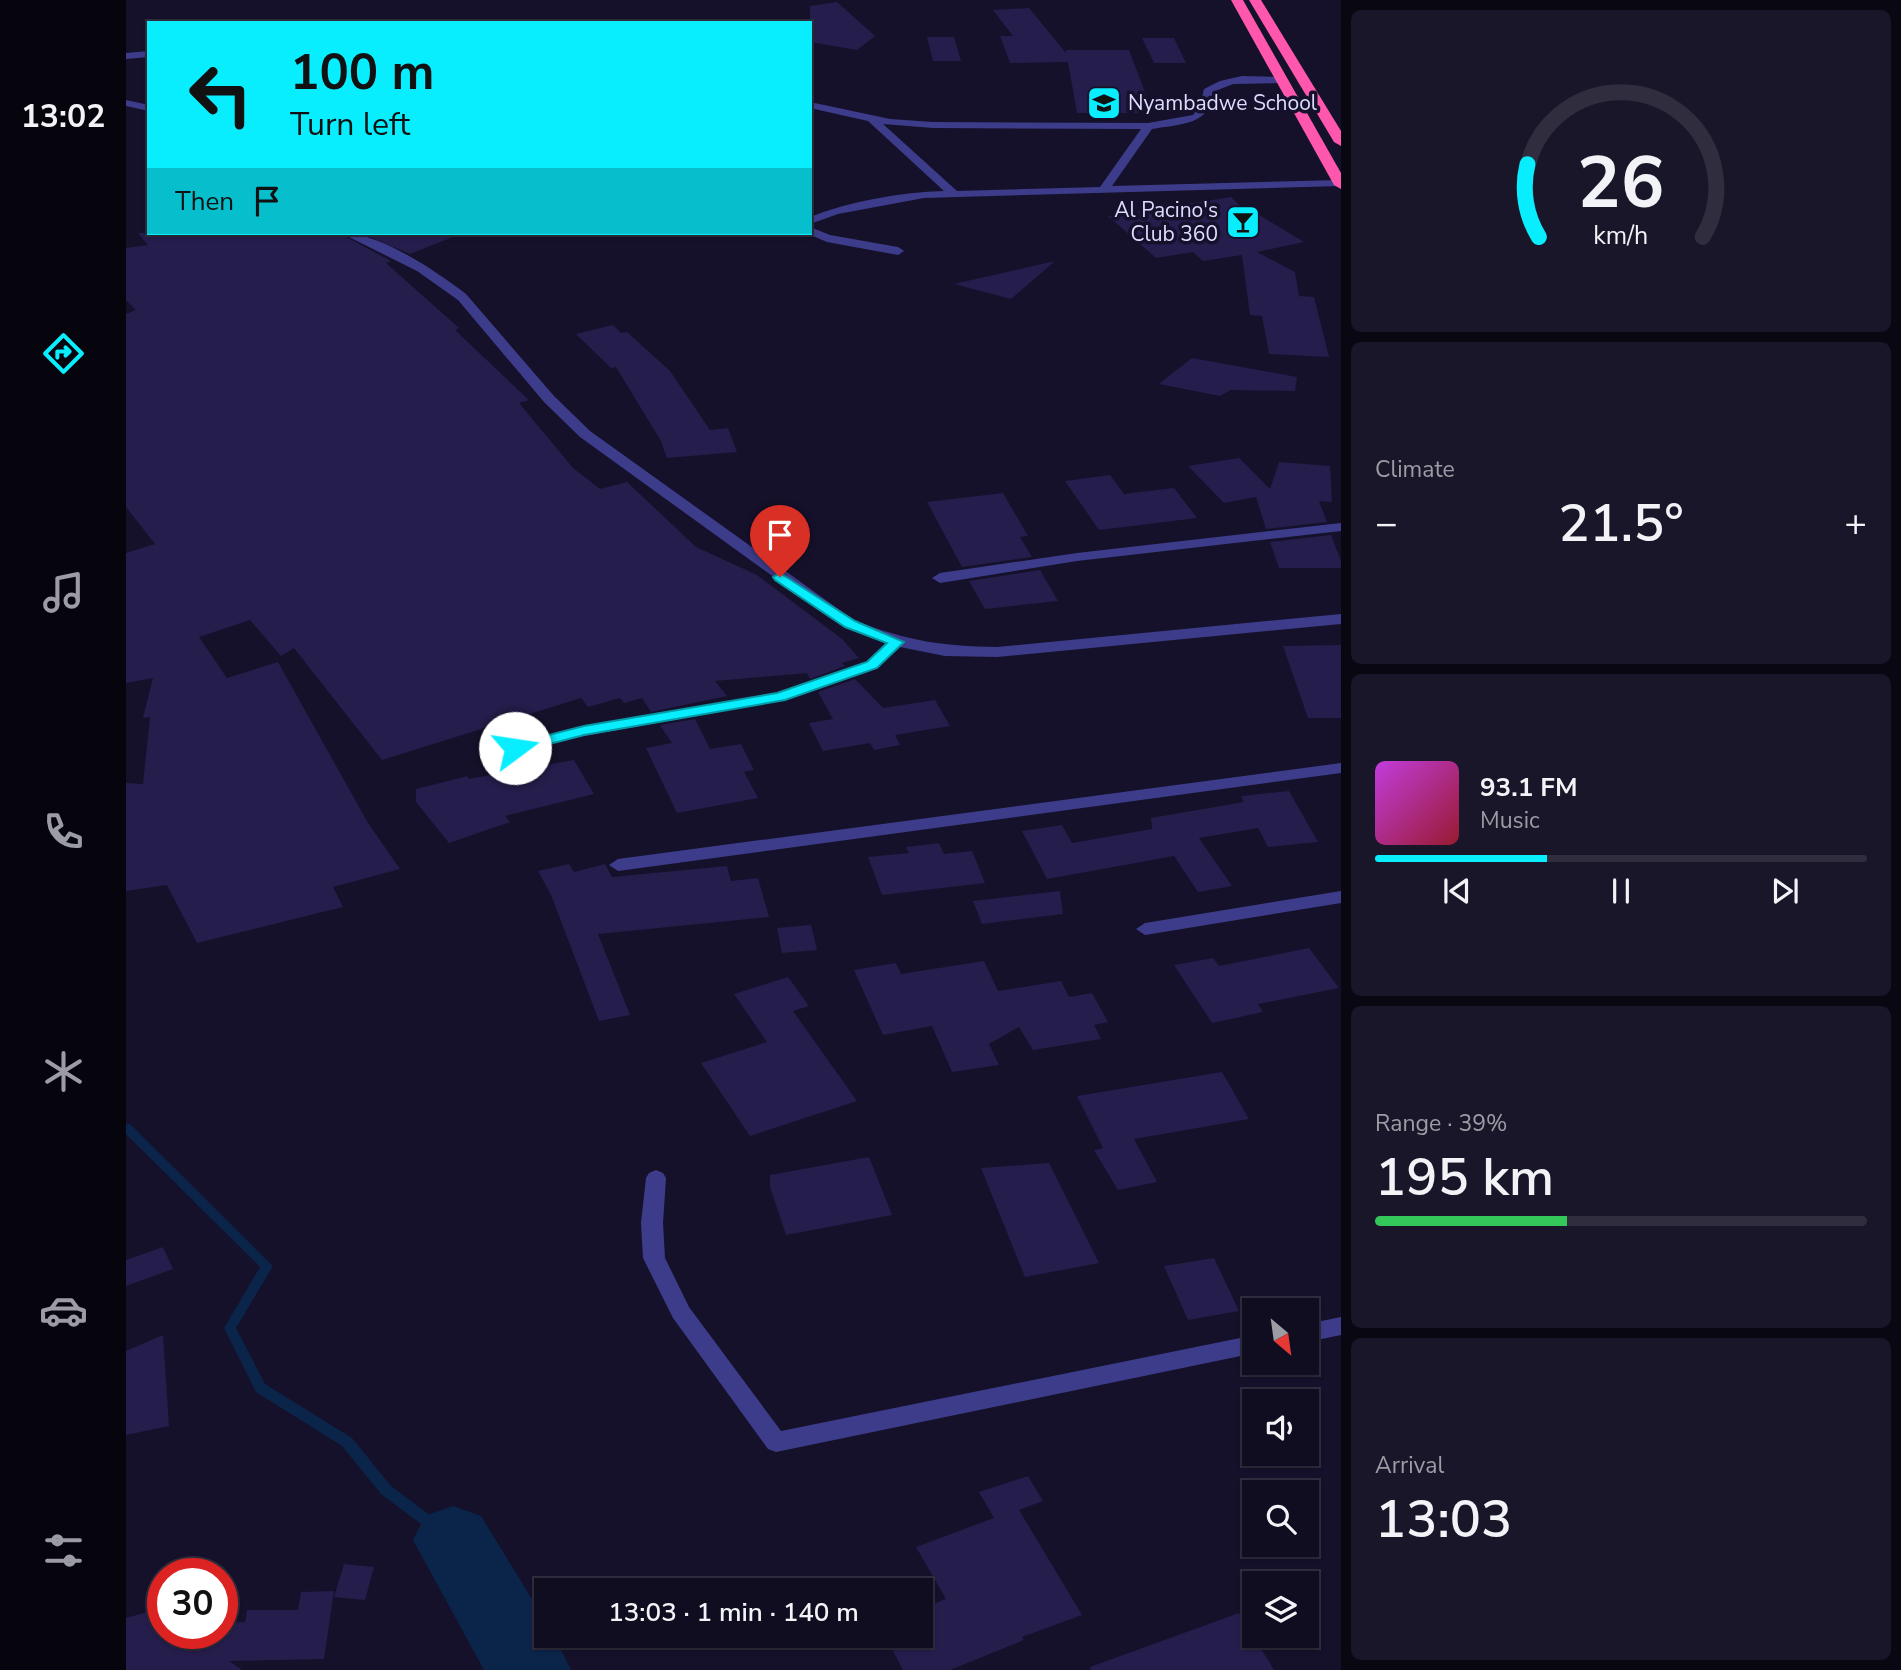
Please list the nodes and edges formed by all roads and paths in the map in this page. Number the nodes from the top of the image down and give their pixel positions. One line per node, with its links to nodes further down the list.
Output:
1 (1237, 0): 5 (highway)
2 (1255, 0): 11 (highway)
3 (147, 54): 4 (street)
4 (126, 56)
5 (1280, 80): 10 (street); 12 (highway)
6 (126, 103): 8 (street)
7 (812, 105): 9 (street)
8 (147, 108)
9 (870, 118): 10 (street); 14 (street)
10 (1148, 126): 13 (street)
11 (1341, 142)
12 (1340, 184): 13 (street)
13 (1105, 188): 14 (street)
14 (953, 193): 15 (street)
15 (812, 220)
16 (812, 231): 18 (street)
17 (351, 235): 22 (street)
18 (898, 251)
19 (1341, 527): 20 (street)
20 (940, 578)
21 (1341, 619): 22 (street)
22 (897, 642): 23 (street)
23 (492, 754)
24 (1341, 768): 25 (street)
25 (618, 865)
26 (1341, 897): 27 (street)
27 (1145, 929)
28 (656, 1178): 31 (street)
29 (1341, 1326): 30 (street)
30 (1320, 1330)
31 (1242, 1347)

